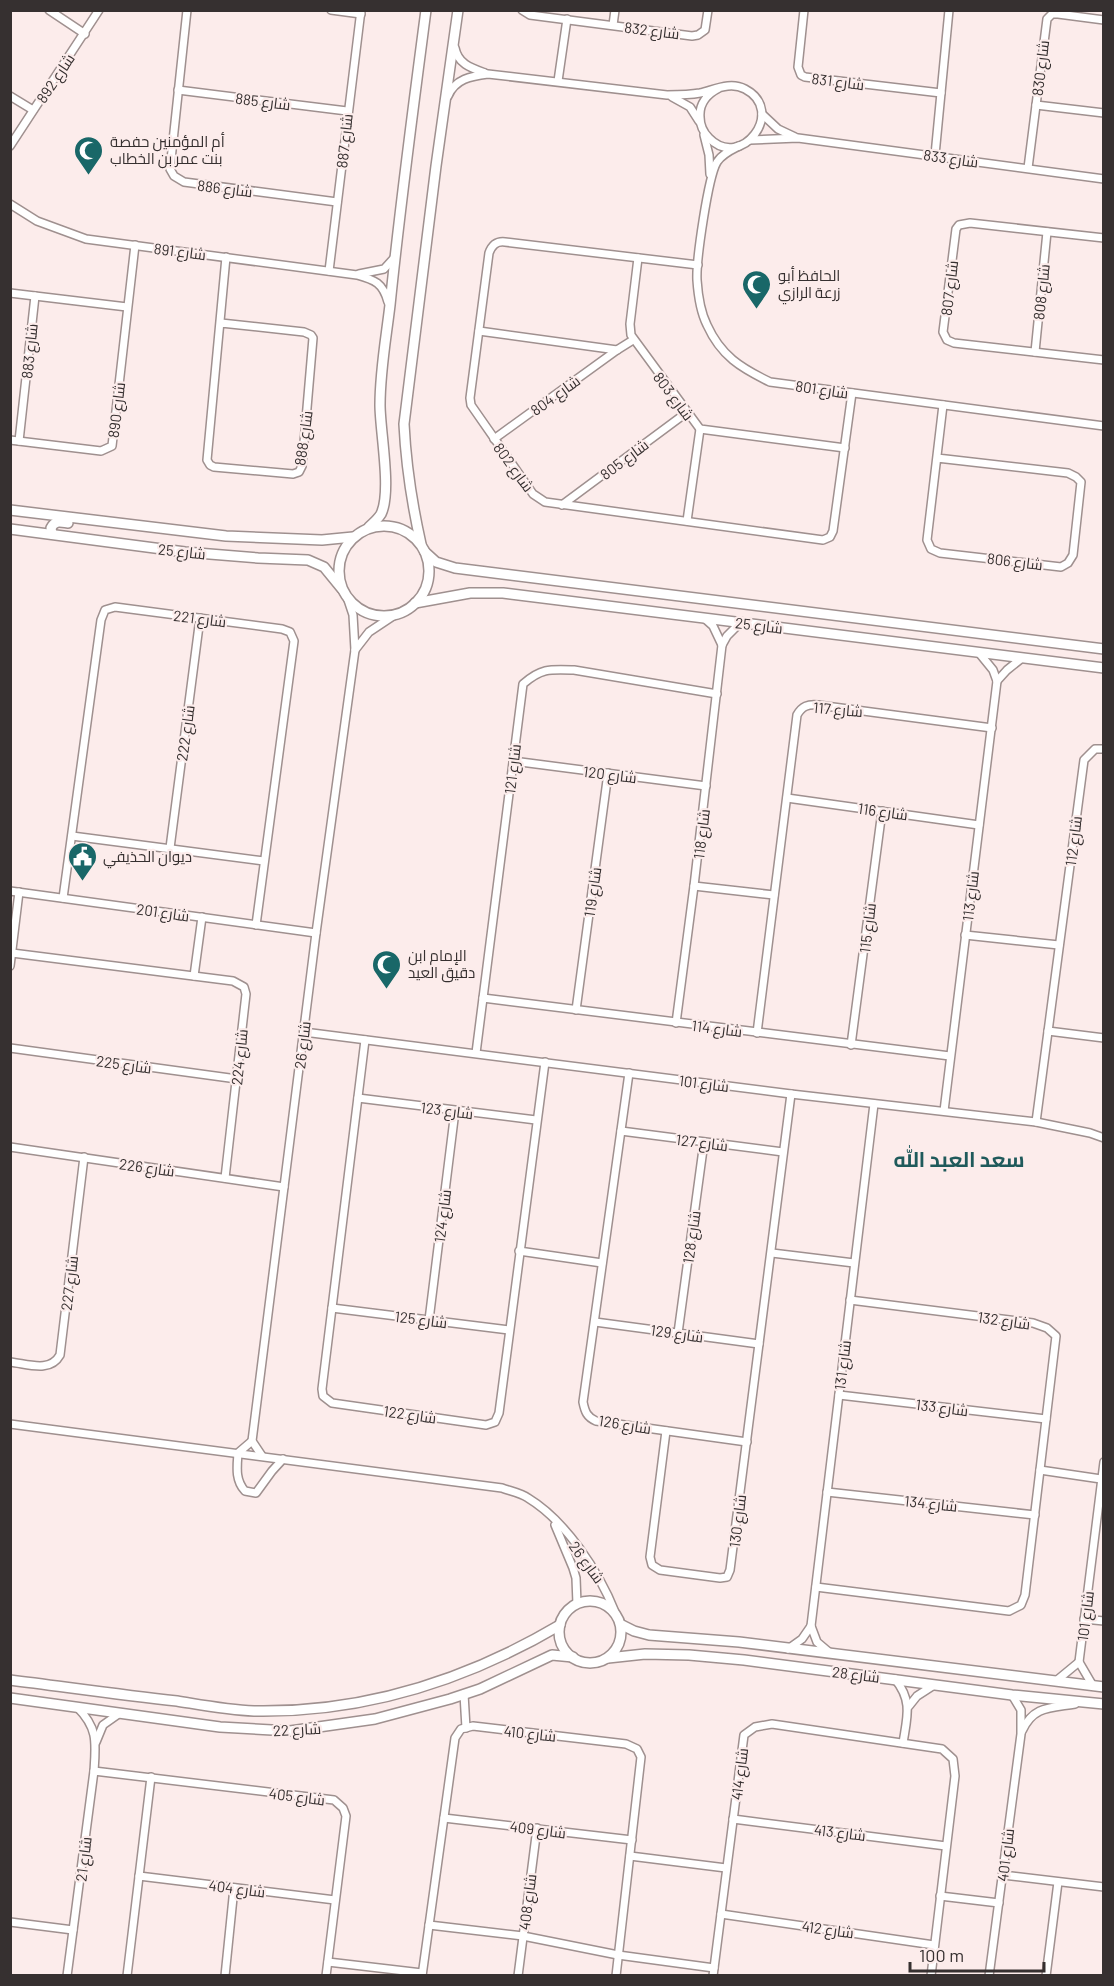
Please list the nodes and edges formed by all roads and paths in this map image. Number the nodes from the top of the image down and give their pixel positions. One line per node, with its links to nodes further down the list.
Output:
1 (50, 10): 16 (street)
2 (99, 10): 16 (street, شارع 892)
3 (187, 10): 21 (street, شارع 886)
4 (331, 10): 12 (street)
5 (426, 10): 46 (street)
6 (458, 10): 17 (street)
7 (522, 10): 13 (street, شارع 832)
8 (615, 10): 15 (street, شارع 832)
9 (708, 10): 15 (street, شارع 832)
10 (804, 10): 22 (street, شارع 831)
11 (950, 10): 22 (street)
12 (361, 12): 28 (street, شارع 887)
13 (567, 19): 15 (street, شارع 832); 19 (street)
14 (1104, 20): 25 (street, شارع 830)
15 (612, 25)
16 (85, 34): 27 (street, شارع 892)
17 (454, 38): 18 (street); 26 (street)
18 (488, 74): 19 (street); 26 (street)
19 (558, 81): 23 (street)
20 (718, 88): 23 (street); 30 (street); 31 (street)
21 (178, 90): 28 (street, شارع 885); 40 (street, شارع 886)
22 (941, 93): 36 (street)
23 (667, 95): 31 (street)
24 (10, 96): 27 (street)
25 (1036, 105): 29 (street, شارع 830); 37 (street, شارع 830)
26 (444, 107): 79 (street)
27 (33, 110): 35 (street, شارع 892)
28 (347, 111): 40 (street, شارع 887)
29 (1104, 113)
30 (762, 114): 32 (street, شارع 833); 33 (street)
31 (702, 127): 34 (street); 39 (street, شارع 801)
32 (798, 138): 33 (street, شارع 833); 36 (street, شارع 833)
33 (750, 141): 34 (street)
34 (739, 146): 39 (street, شارع 801)
35 (10, 147)
36 (934, 155): 37 (street, شارع 833)
37 (1028, 168): 38 (street, شارع 833)
38 (1104, 179)
39 (710, 183): 48 (street, شارع 801)
40 (337, 202): 49 (street, شارع 887)
41 (10, 204): 44 (street, شارع 891)
42 (1047, 232): 43 (street, شارع 807); 59 (street, شارع 808); 59 (street, شارع 807)
43 (1104, 238)
44 (135, 245): 45 (street, شارع 891); 54 (street, شارع 890)
45 (226, 257): 49 (street, شارع 891); 55 (street, شارع 888)
46 (394, 258): 50 (street, شارع 891); 53 (street)
47 (638, 258): 48 (street, شارع 802); 56 (street, شارع 802); 57 (street)
48 (698, 265): 61 (street, شارع 801)
49 (329, 271): 50 (street, شارع 891)
50 (357, 274): 53 (street, شارع 891)
51 (10, 293): 52 (street)
52 (35, 296): 54 (street); 68 (street, شارع 883)
53 (390, 306): 74 (street)
54 (127, 307): 68 (street, شارع 890)
55 (220, 323): 55 (street, شارع 888)
56 (479, 331): 58 (street); 67 (street, شارع 802)
57 (633, 340): 58 (street, شارع 804); 63 (street, شارع 803)
58 (616, 350): 67 (street, شارع 804)
59 (1035, 352): 60 (street, شارع 807)
60 (1104, 360)
61 (852, 393): 62 (street, شارع 801); 69 (street, شارع 802)
62 (943, 405): 64 (street, شارع 801); 70 (street, شارع 806)
63 (686, 412): 65 (street, شارع 803); 71 (street, شارع 805)
64 (1104, 426)
65 (699, 429): 69 (street, شارع 803); 73 (street)
66 (10, 440): 68 (street, شارع 890)
67 (494, 440): 71 (street, شارع 802)
68 (19, 441)
69 (845, 448): 73 (street, شارع 802)
70 (937, 458): 70 (street, شارع 806)
71 (562, 504): 73 (street, شارع 802)
72 (10, 510): 75 (street, شارع 25)
73 (687, 521)
74 (369, 527): 78 (street); 79 (street)
75 (153, 528): 77 (street); 78 (street, شارع 25)
76 (10, 529): 77 (street, شارع 25)
77 (52, 534): 80 (street, شارع 25)
78 (353, 537): 80 (street)
79 (423, 548): 81 (street); 87 (street, شارع 25)
80 (344, 593): 82 (street); 88 (street, شارع 26)
81 (416, 603): 82 (street); 84 (street, شارع 25)
82 (396, 614): 88 (street)
83 (201, 618): 102 (street, شارع 221); 103 (street, شارع 222); 104 (street, شارع 221)
84 (703, 618): 85 (street, شارع 25); 86 (street)
85 (740, 623): 86 (street); 89 (street, شارع 25)
86 (722, 645): 93 (street, شارع 118)
87 (1104, 649)
88 (355, 650): 112 (street, شارع 26)
89 (980, 654): 90 (street, شارع 25); 92 (street)
90 (1022, 658): 91 (street, شارع 25); 92 (street)
91 (1104, 668)
92 (997, 681): 94 (street, شارع 113)
93 (717, 694): 96 (street, شارع 121); 98 (street, شارع 118)
94 (992, 728): 99 (street, شارع 117); 101 (street, شارع 113)
95 (1104, 749): 114 (street, شارع 112)
96 (513, 761): 97 (street, شارع 120); 118 (street, شارع 121)
97 (608, 773): 98 (street, شارع 120); 119 (street, شارع 119)
98 (706, 786): 105 (street, شارع 118)
99 (787, 798): 100 (street, شارع 116); 108 (street, شارع 117)
100 (882, 811): 101 (street, شارع 116); 126 (street, شارع 115)
101 (979, 825): 113 (street, شارع 113)
102 (72, 836): 103 (street); 109 (street, شارع 221)
103 (170, 848): 104 (street)
104 (264, 861): 111 (street, شارع 221)
105 (694, 886): 108 (street); 120 (street, شارع 118)
106 (10, 891): 107 (street, شارع 201)
107 (20, 892): 109 (street, شارع 201); 115 (street)
108 (774, 895): 123 (street, شارع 117)
109 (63, 898): 110 (street, شارع 201)
110 (202, 917): 111 (street, شارع 201); 117 (street)
111 (256, 925): 112 (street, شارع 201)
112 (316, 933): 122 (street, شارع 26)
113 (965, 935): 114 (street); 129 (street, شارع 113)
114 (1059, 945): 121 (street, شارع 112)
115 (12, 953): 116 (street); 117 (street, شارع 224)
116 (10, 966)
117 (194, 976): 132 (street, شارع 224)
118 (483, 998): 119 (street, شارع 114); 128 (street, شارع 121)
119 (576, 1010): 120 (street, شارع 114)
120 (676, 1023): 123 (street, شارع 114)
121 (1048, 1031): 124 (street); 139 (street, شارع 112)
122 (303, 1032): 125 (street, شارع 101); 147 (street, شارع 26)
123 (757, 1033): 126 (street, شارع 114)
124 (1104, 1038)
125 (365, 1040): 128 (street, شارع 101); 134 (street, شارع 122)
126 (851, 1045): 129 (street, شارع 114)
127 (10, 1048): 132 (street, شارع 225)
128 (476, 1053): 130 (street, شارع 101)
129 (950, 1056): 137 (street, شارع 113)
130 (545, 1062): 131 (street, شارع 101); 138 (street, شارع 122)
131 (629, 1073): 133 (street, شارع 101); 140 (street, شارع 126)
132 (237, 1079): 146 (street, شارع 224)
133 (791, 1094): 135 (street, شارع 101); 144 (street, شارع 130)
134 (358, 1098): 136 (street, شارع 123); 153 (street, شارع 122)
135 (874, 1104): 137 (street, شارع 101); 151 (street, شارع 131)
136 (455, 1111): 138 (street, شارع 123); 154 (street, شارع 124)
137 (944, 1112): 139 (street, شارع 101)
138 (536, 1120): 148 (street, شارع 122)
139 (1036, 1122): 141 (street, شارع 101)
140 (621, 1131): 142 (street, شارع 127); 150 (street, شارع 126)
141 (1104, 1138)
142 (704, 1142): 144 (street, شارع 127); 157 (street, شارع 128)
143 (10, 1147): 145 (street, شارع 226)
144 (783, 1152): 149 (street, شارع 130)
145 (84, 1157): 146 (street, شارع 226); 159 (street, شارع 227)
146 (225, 1178): 147 (street, شارع 226)
147 (284, 1187): 164 (street, شارع 26)
148 (519, 1251): 150 (street); 156 (street, شارع 122)
149 (772, 1253): 151 (street); 158 (street, شارع 130)
150 (603, 1263): 155 (street, شارع 126)
151 (854, 1263): 152 (street, شارع 131)
152 (850, 1300): 160 (street, شارع 131); 161 (street, شارع 132)
153 (332, 1308): 154 (street, شارع 125); 156 (street, شارع 122)
154 (429, 1320): 156 (street, شارع 125)
155 (595, 1322): 157 (street, شارع 129); 163 (street, شارع 126)
156 (509, 1330)
157 (678, 1333): 158 (street, شارع 129)
158 (759, 1344): 165 (street, شارع 130)
159 (10, 1362)
160 (839, 1395): 161 (street, شارع 133); 172 (street, شارع 131)
161 (1046, 1419): 170 (street, شارع 132)
162 (10, 1424): 166 (street, شارع 26)
163 (666, 1431): 165 (street, شارع 126); 165 (street, شارع 130)
164 (252, 1441): 166 (street); 167 (street)
165 (747, 1442)
166 (238, 1453): 167 (street, شارع 26); 168 (street)
167 (262, 1456): 168 (street, شارع 26)
168 (283, 1459): 174 (street, شارع 26)
169 (1104, 1462): 171 (street, شارع 101)
170 (1040, 1470): 171 (street); 173 (street, شارع 132)
171 (1101, 1479): 178 (street, شارع 101)
172 (827, 1492): 173 (street, شارع 134); 175 (street, شارع 131)
173 (1035, 1515): 175 (street, شارع 132)
174 (552, 1517): 176 (street, شارع 26); 177 (street, شارع 26)
175 (816, 1587): 182 (street, شارع 131)
176 (577, 1604): 177 (street); 180 (street)
177 (615, 1612): 181 (street)
178 (1084, 1619): 179 (street); 187 (street, شارع 101)
179 (1104, 1622)
180 (560, 1625): 185 (street); 189 (street, شارع 22)
181 (621, 1625): 183 (street, شارع 28); 186 (street)
182 (811, 1626): 183 (street); 184 (street)
183 (788, 1649): 184 (street, شارع 28)
184 (832, 1654): 190 (street, شارع 28)
185 (573, 1658): 186 (street); 194 (street, شارع 22)
186 (608, 1658): 188 (street, شارع 28)
187 (1079, 1662): 190 (street, شارع 101); 192 (street, شارع 101)
188 (895, 1679): 191 (street, شارع 28); 200 (street)
189 (10, 1680)
190 (1055, 1682): 192 (street, شارع 28)
191 (935, 1684): 195 (street, شارع 28); 200 (street)
192 (1093, 1686): 193 (street, شارع 28)
193 (1104, 1687)
194 (464, 1694): 201 (street, شارع 22); 202 (street)
195 (1012, 1695): 197 (street, شارع 28); 203 (street, شارع 401)
196 (10, 1698): 199 (street, شارع 22)
197 (1086, 1702): 198 (street, شارع 28); 203 (street)
198 (1104, 1704)
199 (76, 1706): 201 (street, شارع 22); 204 (street, شارع 21)
200 (909, 1706): 205 (street)
201 (122, 1712): 204 (street)
202 (466, 1728): 208 (street); 211 (street, شارع 410)
203 (1021, 1734): 215 (street, شارع 401)
204 (96, 1742): 206 (street, شارع 21)
205 (903, 1743): 209 (street, شارع 414); 212 (street, شارع 414)
206 (94, 1771): 207 (street, شارع 405); 226 (street, شارع 21)
207 (151, 1777): 216 (street); 221 (street, شارع 405)
208 (444, 1818): 210 (street, شارع 409); 225 (street)
209 (733, 1819): 212 (street, شارع 413); 214 (street, شارع 414)
210 (537, 1828): 211 (street, شارع 409); 227 (street, شارع 408)
211 (632, 1840): 213 (street, شارع 410)
212 (946, 1846): 220 (street, شارع 414)
213 (630, 1856): 214 (street); 229 (street, شارع 410)
214 (726, 1868): 223 (street, شارع 414)
215 (1003, 1875): 217 (street); 222 (street, شارع 401)
216 (139, 1876): 219 (street, شارع 404); 234 (street)
217 (1058, 1882): 218 (street); 241 (street)
218 (1104, 1887)
219 (234, 1888): 221 (street, شارع 404); 235 (street)
220 (940, 1896): 222 (street); 228 (street, شارع 414)
221 (335, 1900): 230 (street, شارع 405)
222 (999, 1903): 240 (street, شارع 401)
223 (721, 1914): 228 (street, شارع 412); 231 (street, شارع 414)
224 (10, 1922): 226 (street)
225 (429, 1925): 227 (street); 232 (street)
226 (73, 1930): 233 (street, شارع 21)
227 (523, 1936): 229 (street); 237 (street, شارع 408)
228 (934, 1945): 239 (street, شارع 414)
229 (618, 1955): 231 (street); 238 (street, شارع 410)
230 (328, 1962): 232 (street); 236 (street, شارع 405)
231 (713, 1972)
232 (422, 1974)
233 (67, 1976)
234 (127, 1976)
235 (225, 1976)
236 (326, 1976)
237 (518, 1976)
238 (616, 1976)
239 (931, 1976)
240 (989, 1976)
241 (1046, 1976)

